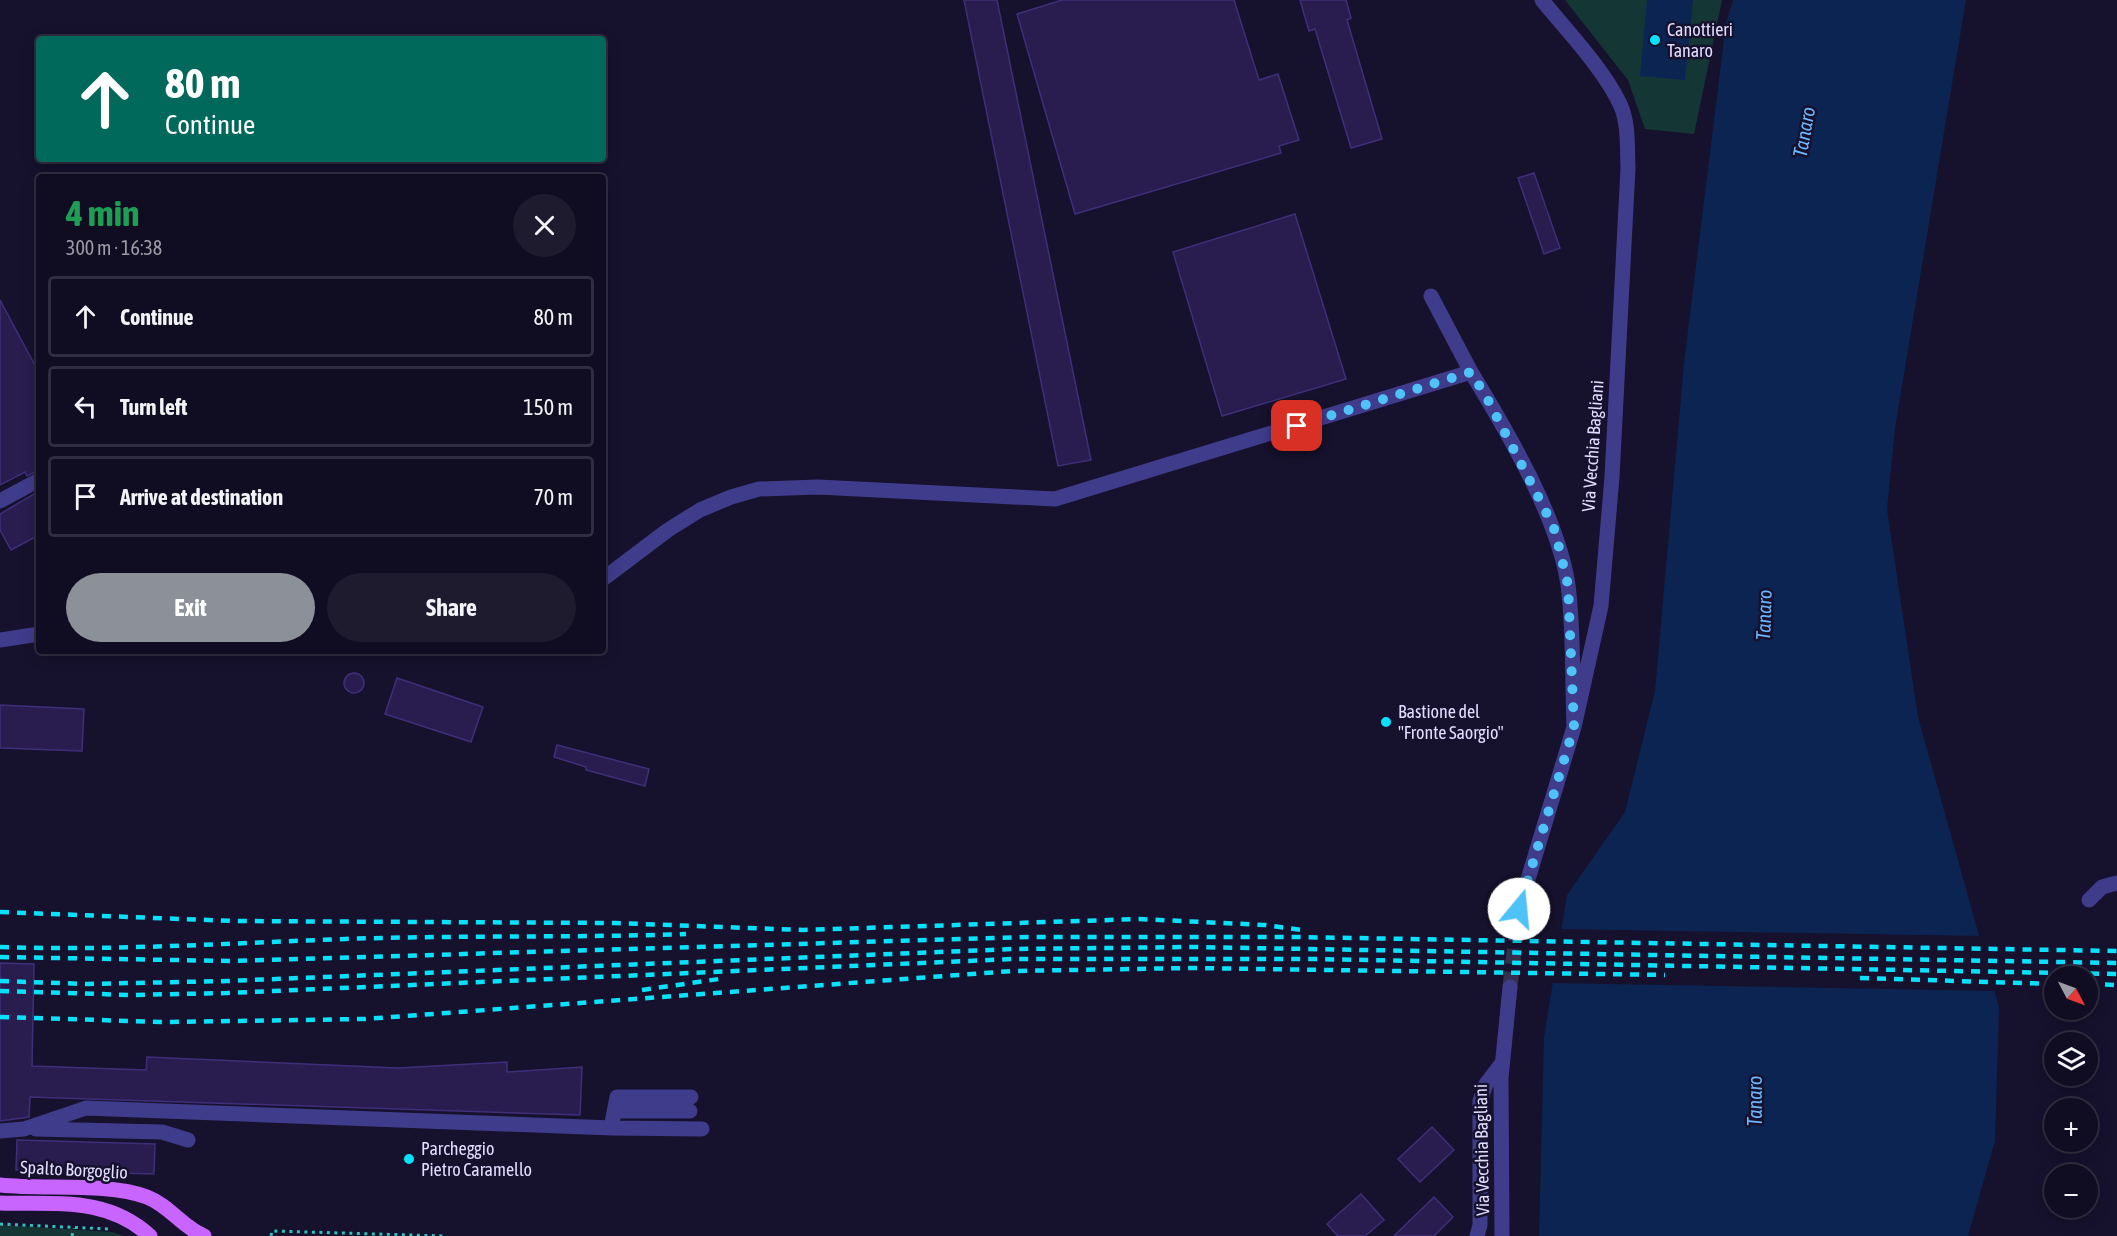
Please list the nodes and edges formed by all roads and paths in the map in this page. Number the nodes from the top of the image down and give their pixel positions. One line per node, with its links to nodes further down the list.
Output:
1 (1542, 0): 9 (street, Via Vecchia Bagliani)
2 (1431, 296): 3 (street)
3 (1471, 372): 6 (street); 9 (street)
4 (36, 482): 5 (street)
5 (0, 501)
6 (606, 577)
7 (36, 634): 8 (street)
8 (0, 640)
9 (1574, 727): 12 (street, Via Vecchia Bagliani)
10 (2117, 884): 11 (street)
11 (2089, 900)
12 (1519, 909)
13 (1510, 987): 14 (street, Via Vecchia Bagliani)
14 (1502, 1063): 31 (street, Via Vecchia Bagliani); 32 (street, Via Vecchia Bagliani)
15 (691, 1104): 16 (street)
16 (611, 1128): 17 (street); 18 (street)
17 (24, 1129): 19 (street); 20 (street)
18 (702, 1129)
19 (0, 1131)
20 (188, 1140)
21 (3, 1184): 28 (main road, Spalto Borgoglio)
22 (0, 1203): 27 (main road, Spalto Borgoglio)
23 (0, 1224): 24 (path)
24 (74, 1228): 25 (path); 26 (path)
25 (112, 1229)
26 (72, 1236)
27 (150, 1236)
28 (204, 1236)
29 (271, 1236): 30 (path)
30 (445, 1236)
31 (1477, 1236)
32 (1502, 1236)

